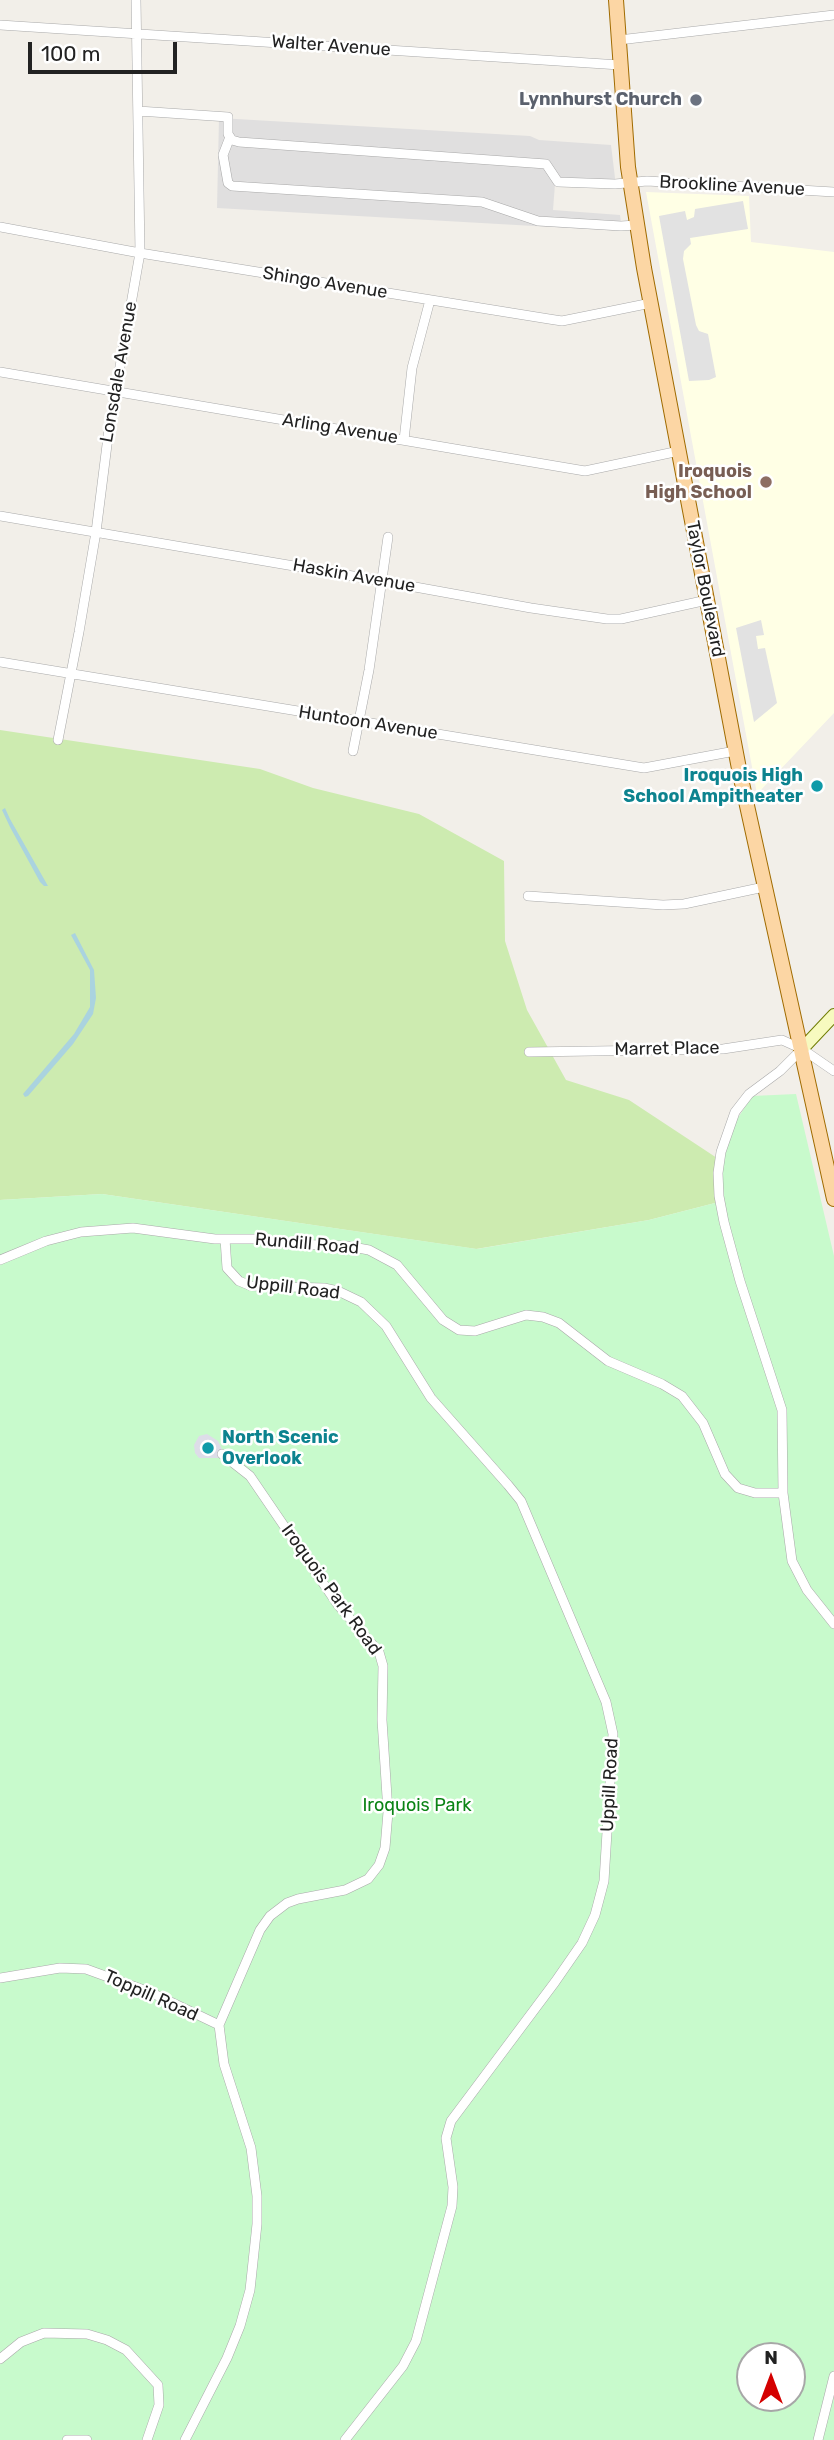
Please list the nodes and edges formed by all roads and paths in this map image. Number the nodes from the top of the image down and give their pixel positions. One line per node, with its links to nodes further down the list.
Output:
1 (136, 0): 5 (street, Lonsdale Avenue)
2 (616, 0): 6 (main road, Taylor Boulevard)
3 (834, 15): 6 (street)
4 (0, 26): 5 (street, Walter Avenue)
5 (136, 33): 7 (street, Walter Avenue); 8 (street, Lonsdale Avenue)
6 (619, 40): 7 (main road, Taylor Boulevard)
7 (620, 65): 10 (main road, Taylor Boulevard)
8 (138, 111): 9 (street); 14 (street, Lonsdale Avenue)
9 (230, 136): 10 (street, Brookline Avenue); 12 (street)
10 (630, 182): 11 (street, Brookline Avenue); 12 (main road, Taylor Boulevard)
11 (834, 192)
12 (636, 225): 16 (main road, Taylor Boulevard)
13 (0, 227): 14 (street, Shingo Avenue)
14 (140, 253): 15 (street, Shingo Avenue); 18 (street, Lonsdale Avenue)
15 (430, 300): 16 (street, Shingo Avenue); 19 (street)
16 (651, 303): 20 (main road, Taylor Boulevard)
17 (0, 372): 18 (street, Arling Avenue)
18 (115, 390): 19 (street, Arling Avenue); 22 (street, Lonsdale Avenue)
19 (404, 440): 20 (street, Arling Avenue)
20 (679, 451): 25 (main road, Taylor Boulevard)
21 (0, 516): 22 (street, Haskin Avenue)
22 (96, 532): 24 (street, Haskin Avenue); 27 (street, Lonsdale Avenue)
23 (388, 537): 24 (street)
24 (382, 581): 25 (street, Haskin Avenue); 28 (street)
25 (707, 600): 31 (main road, Taylor Boulevard)
26 (0, 662): 27 (street, Huntoon Avenue)
27 (71, 674): 28 (street, Huntoon Avenue); 29 (street, Lonsdale Avenue)
28 (358, 721): 30 (street); 31 (street, Huntoon Avenue)
29 (58, 740)
30 (354, 751)
31 (735, 751): 32 (main road, Taylor Boulevard)
32 (764, 887): 33 (street); 35 (main road, Taylor Boulevard)
33 (528, 896)
34 (834, 1015): 35 (main road)
35 (802, 1049): 36 (street, Marret Place); 37 (street); 38 (main road, Taylor Boulevard); 42 (street)
36 (529, 1052)
37 (834, 1071)
38 (834, 1199)
39 (225, 1239): 40 (street, Rundill Road); 42 (street, Rundill Road); 52 (street, Uppill Road)
40 (0, 1259)
41 (222, 1454): 45 (street, Iroquois Park Road)
42 (783, 1493): 43 (street)
43 (834, 1624)
44 (0, 1978): 45 (street, Toppill Road)
45 (219, 2025): 51 (street)
46 (0, 2359): 50 (street)
47 (834, 2376): 53 (street)
48 (67, 2440): 49 (street)
49 (88, 2440)
50 (147, 2440)
51 (186, 2440)
52 (345, 2440)
53 (818, 2440)

